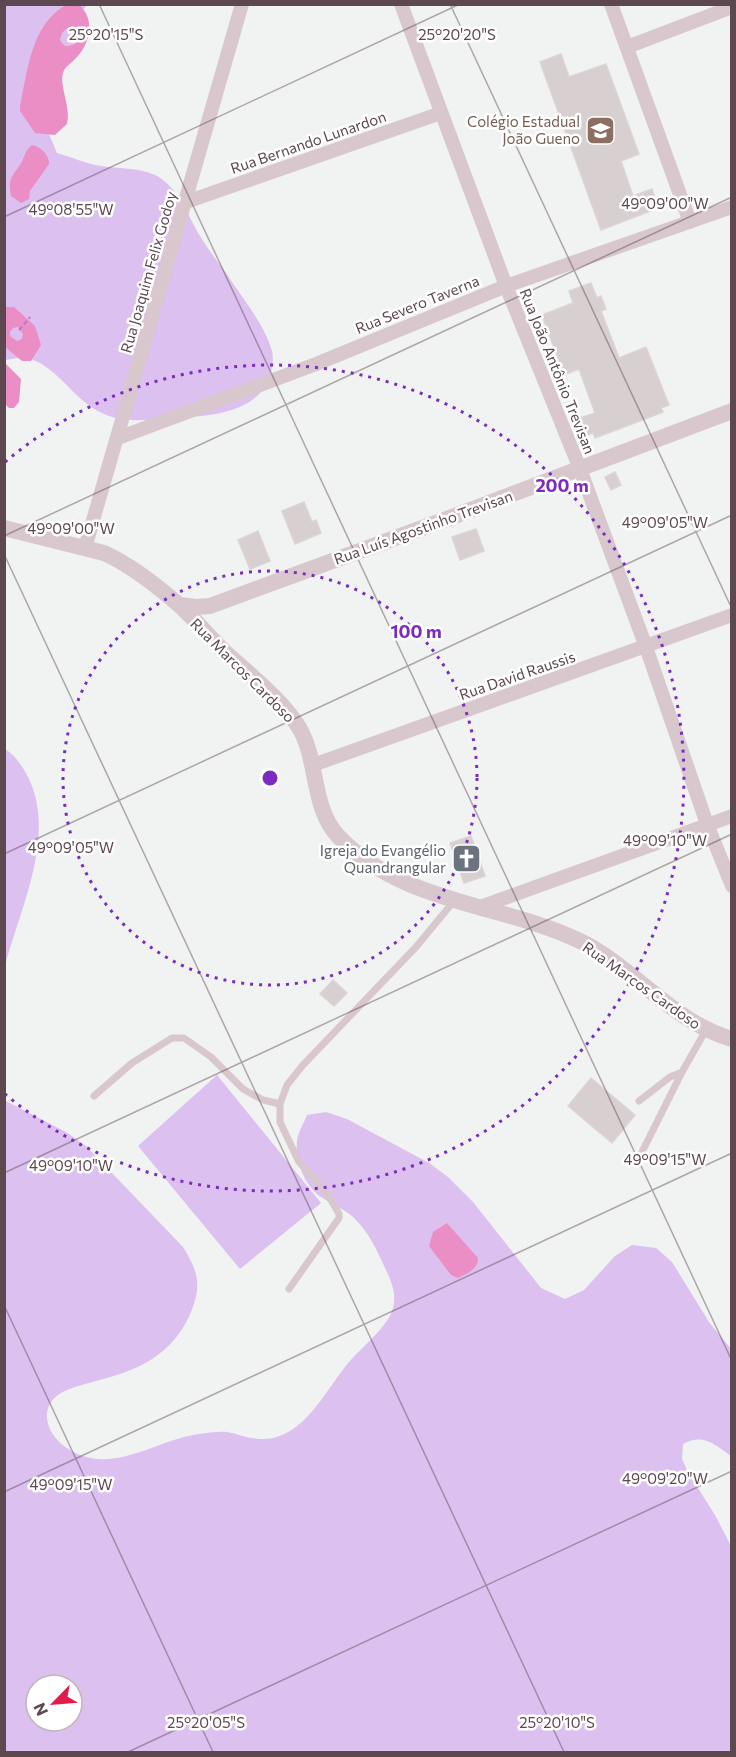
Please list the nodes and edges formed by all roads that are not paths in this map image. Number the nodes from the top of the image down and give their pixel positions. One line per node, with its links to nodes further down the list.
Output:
1 (242, 4): 7 (street, Rua Joaquim Felix Godoy)
2 (401, 4): 6 (street, Rua João Antônio Trevisan)
3 (611, 4): 5 (street)
4 (732, 7): 5 (street)
5 (627, 47): 9 (street)
6 (441, 114): 7 (street, Rua Bernando Lunardon); 10 (street, Rua João Antônio Trevisan)
7 (186, 202): 12 (street, Rua Joaquim Felix Godoy)
8 (732, 207): 9 (street, Rua Severo Taverna)
9 (690, 222): 10 (street, Rua Severo Taverna)
10 (506, 285): 12 (street, Rua Severo Taverna); 13 (street, Rua João Antônio Trevisan)
11 (732, 411): 13 (street, Rua Luís Agostinho Trevisan)
12 (117, 438): 15 (street, Rua Joaquim Felix Godoy)
13 (580, 469): 16 (street, Rua Luís Agostinho Trevisan); 18 (street, Rua João Antônio Trevisan)
14 (4, 528): 15 (street, Rua Marcos Cardoso)
15 (85, 548): 16 (street, Rua Marcos Cardoso)
16 (180, 605): 19 (street, Rua Marcos Cardoso)
17 (732, 615): 18 (street, Rua David Raussis)
18 (646, 647): 19 (street, Rua David Raussis); 21 (street, Rua João Antônio Trevisan)
19 (313, 765): 23 (street, Rua Marcos Cardoso)
20 (732, 816): 21 (street)
21 (707, 825): 22 (street, Rua João Antônio Trevisan); 24 (street)
22 (732, 886)
23 (454, 901): 24 (street, Rua Marcos Cardoso); 30 (lane)
24 (480, 907): 25 (street, Rua Marcos Cardoso)
25 (706, 1030): 26 (street, Rua Marcos Cardoso); 27 (lane)
26 (732, 1039)
27 (682, 1072): 29 (lane); 31 (lane)
28 (94, 1096): 30 (lane)
29 (639, 1101)
30 (280, 1104): 32 (lane)
31 (641, 1154)
32 (289, 1289)

